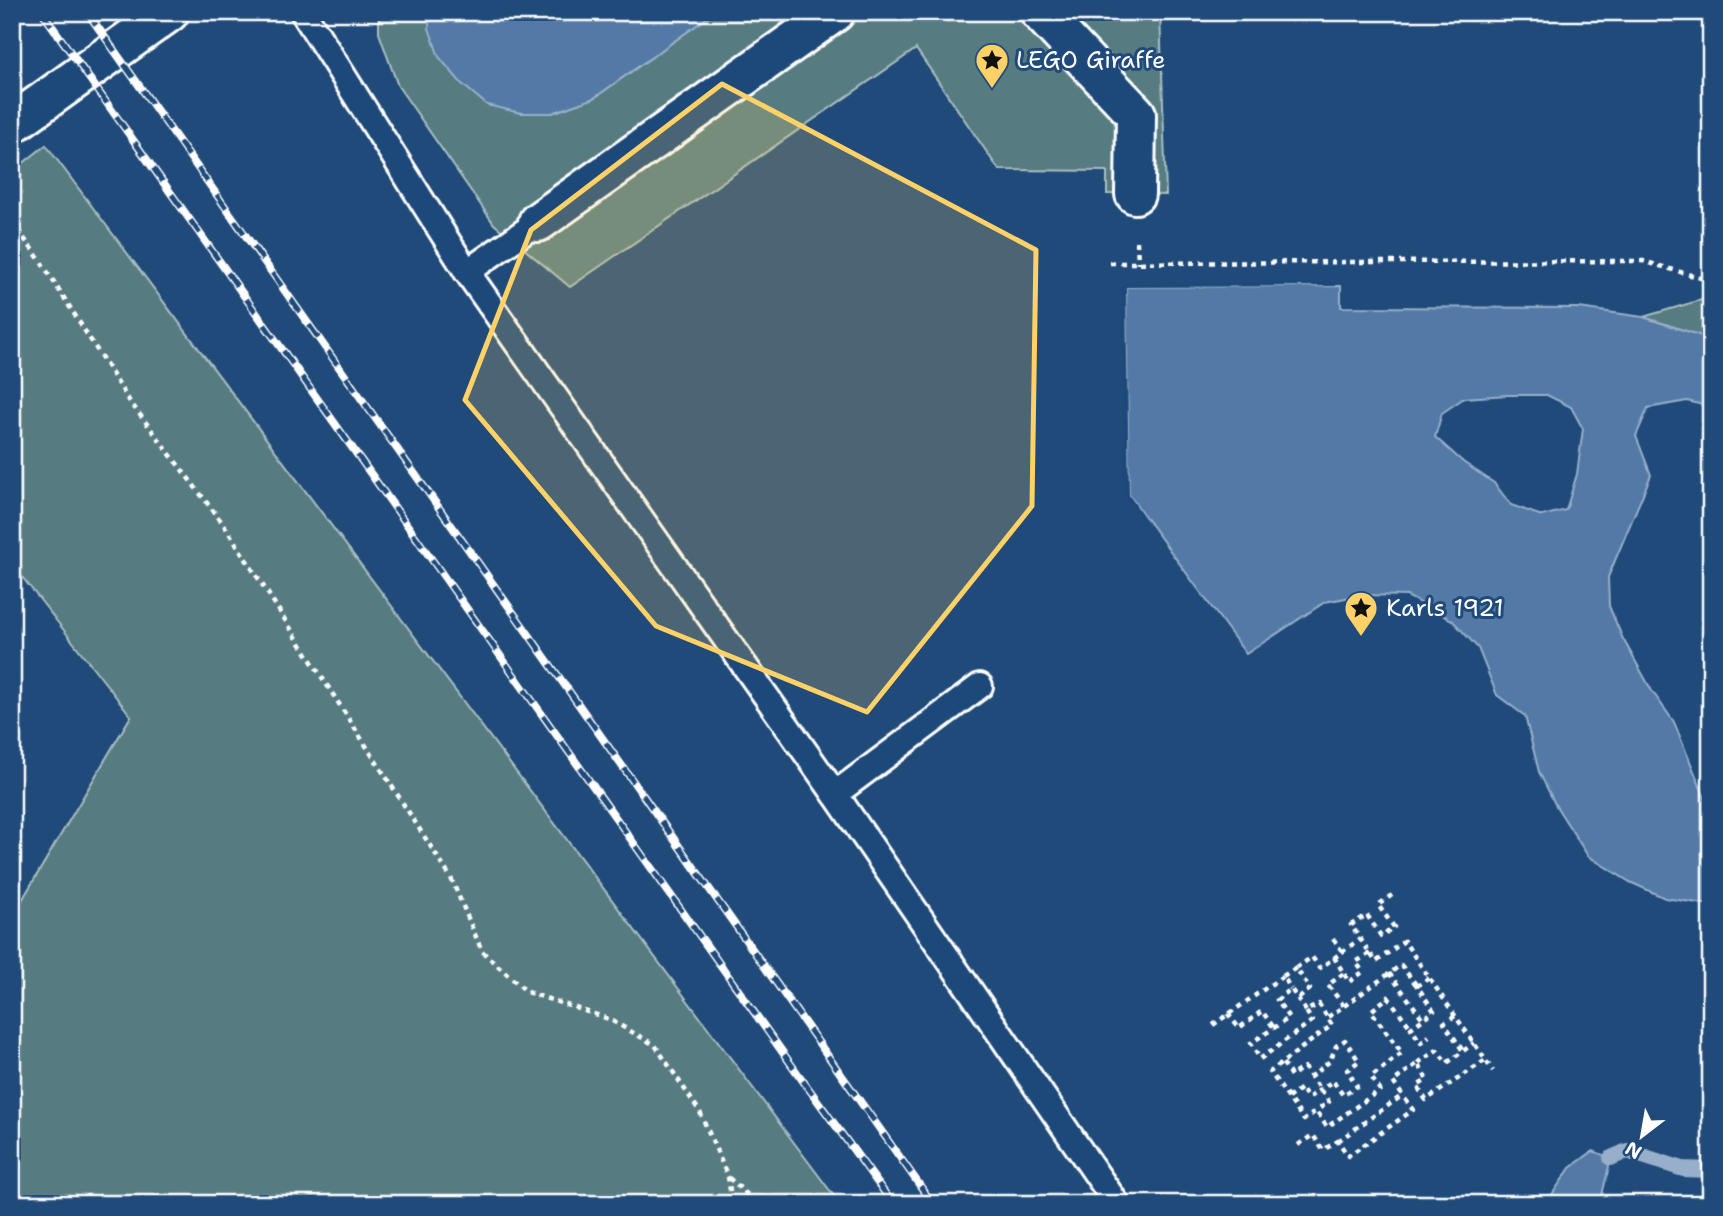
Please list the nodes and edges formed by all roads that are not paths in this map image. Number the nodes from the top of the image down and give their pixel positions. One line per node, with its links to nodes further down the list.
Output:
1 (169, 12): 5 (street)
2 (303, 12): 8 (lane)
3 (835, 12): 7 (street)
4 (1040, 12): 6 (street)
5 (12, 124)
6 (1135, 194)
7 (538, 222): 8 (lane)
8 (467, 272): 10 (lane)
9 (980, 685): 10 (lane)
10 (835, 794): 11 (lane)
11 (1117, 1204)

